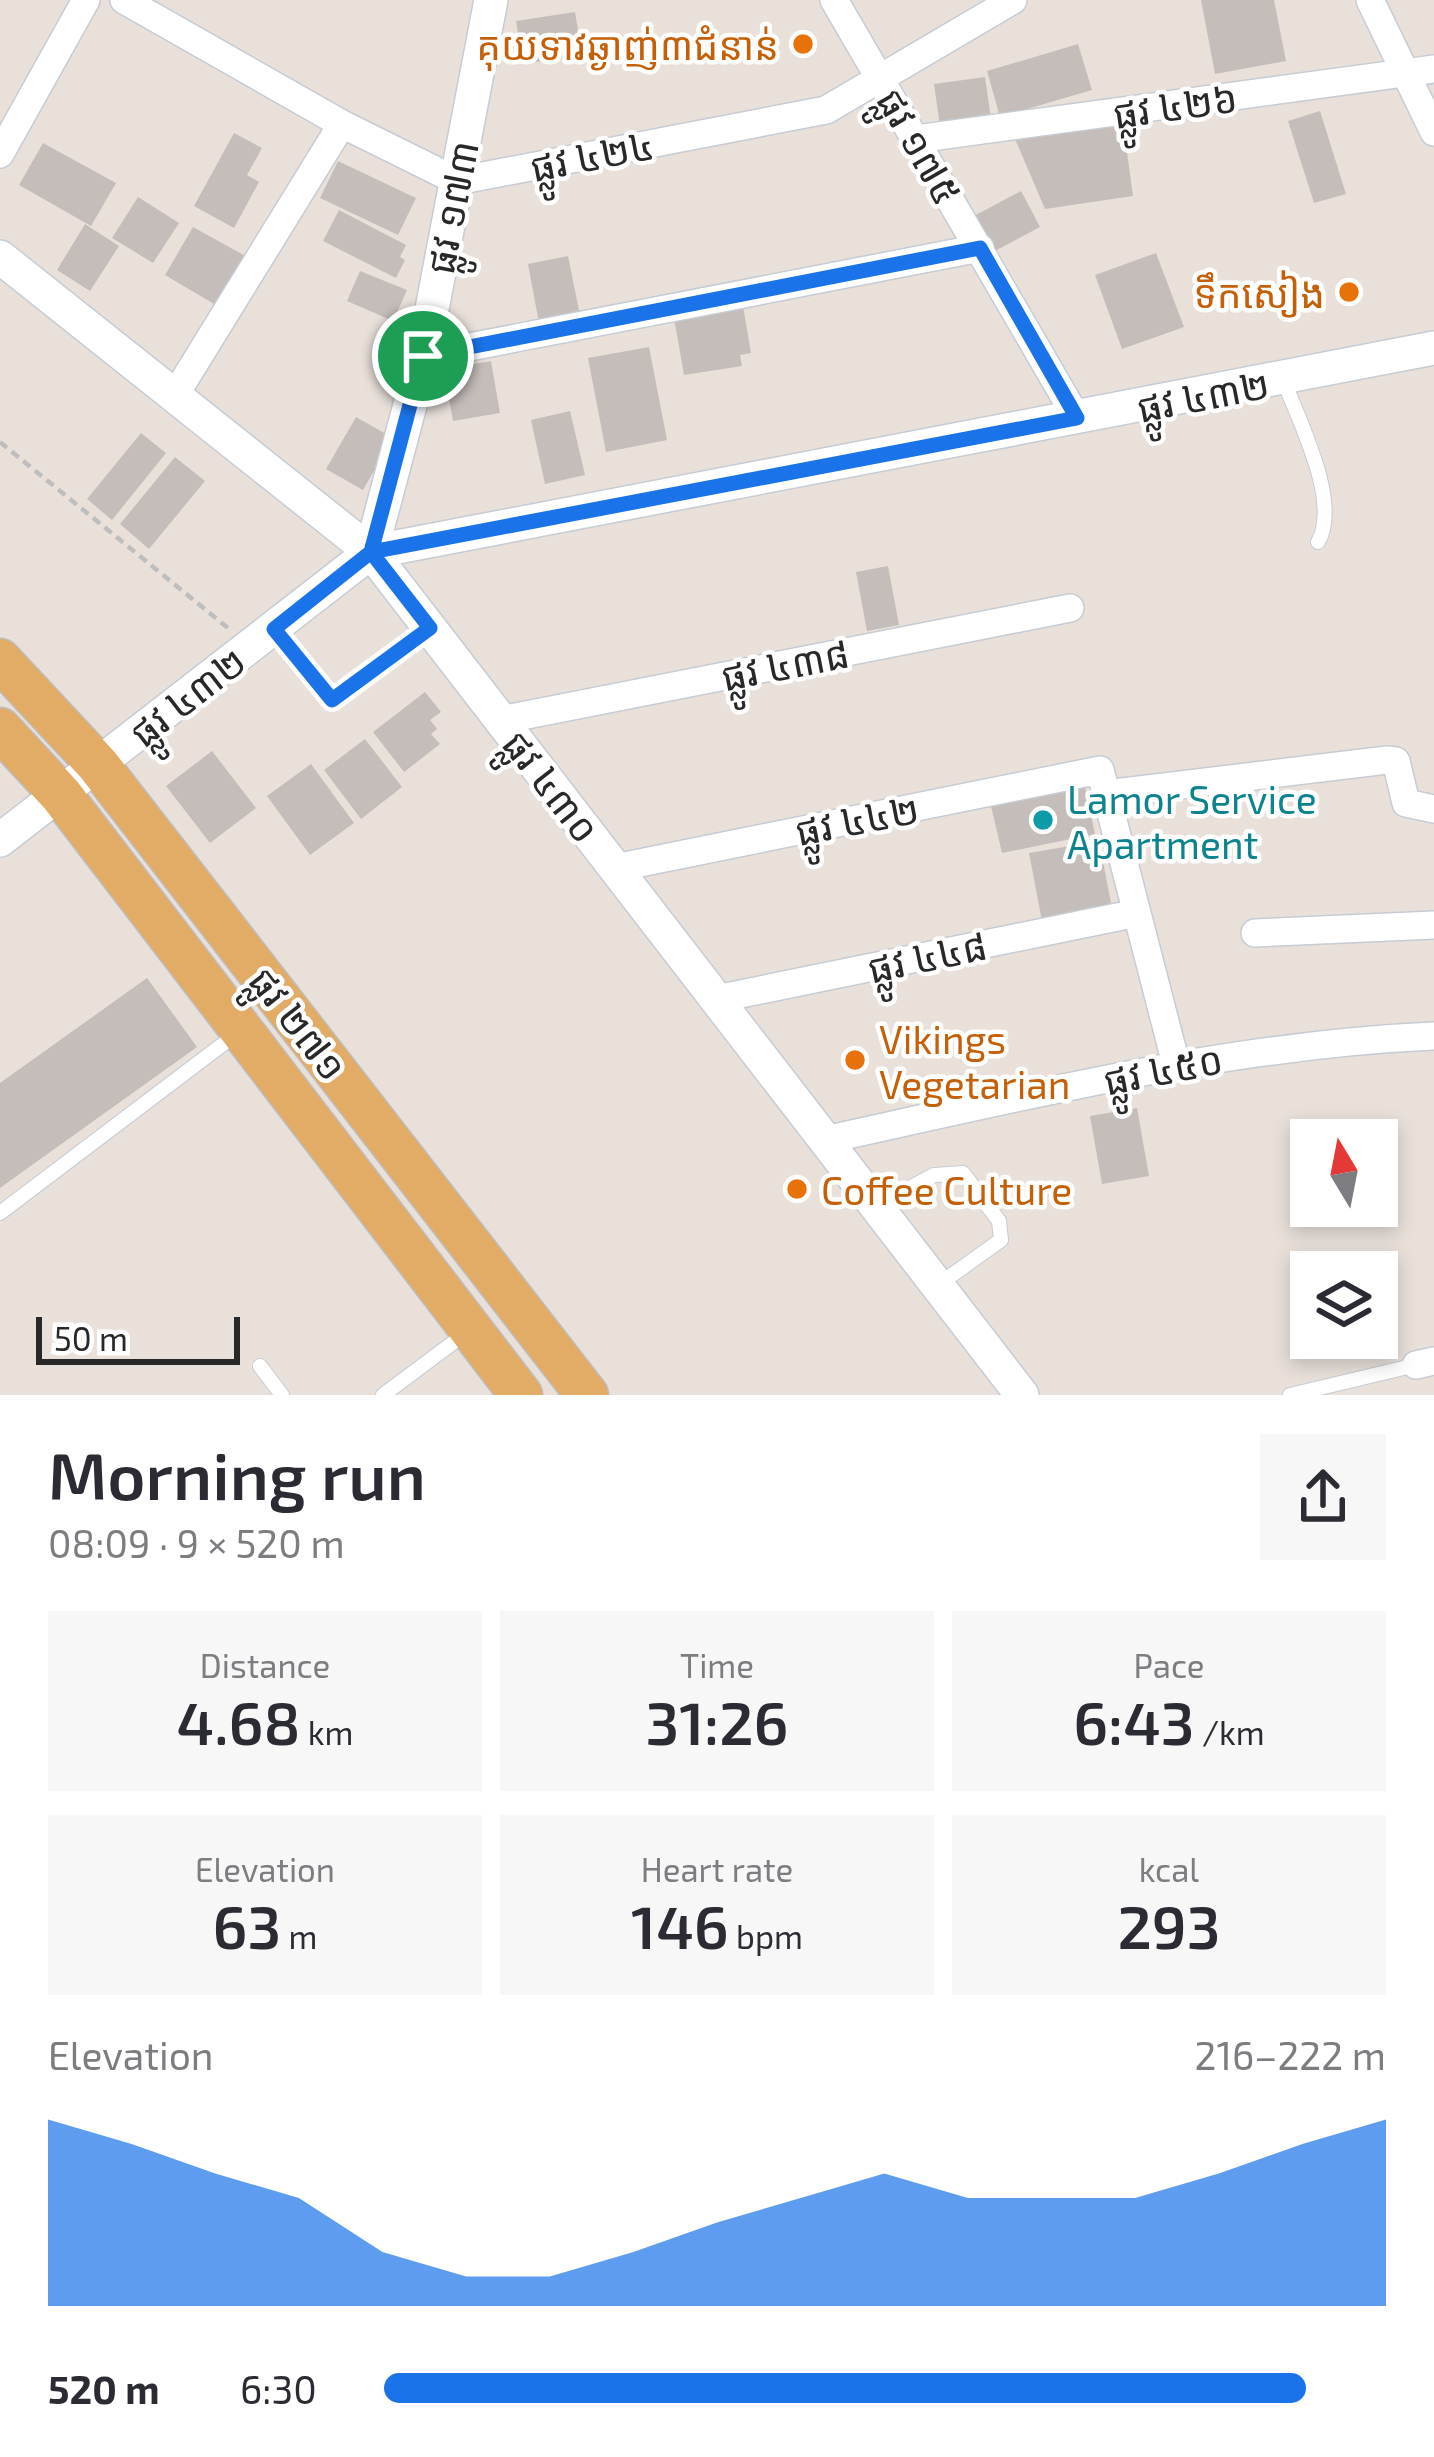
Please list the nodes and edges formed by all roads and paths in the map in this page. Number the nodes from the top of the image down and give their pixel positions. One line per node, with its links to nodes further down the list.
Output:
1 (86, 0): 12 (street)
2 (124, 0): 9 (street)
3 (491, 0): 13 (street, ផ្លូវ ១៧៣)
4 (834, 0): 8 (street, ផ្លូវ ១៧៥)
5 (1013, 0): 8 (street, ផ្លូវ ៤២៤)
6 (1370, 0): 7 (street)
7 (1421, 72): 10 (street); 11 (street, ផ្លូវ ៤២៦)
8 (882, 80): 11 (street, ផ្លូវ ១៧៥); 13 (street, ផ្លូវ ៤២៤)
9 (342, 124): 13 (street); 19 (street)
10 (1434, 132)
11 (916, 140): 14 (street, ផ្លូវ ១៧៥)
12 (0, 154)
13 (457, 181): 17 (street, ផ្លូវ ១៧៣)
14 (980, 248): 17 (street); 20 (street, ផ្លូវ ១៧៥)
15 (0, 257): 19 (street, ផ្លូវ ៤៣០)
16 (1434, 348): 18 (street, ផ្លូវ ៤៣២)
17 (423, 356): 23 (street, ផ្លូវ ១៧៣)
18 (1283, 379): 20 (street, ផ្លូវ ៤៣២); 22 (lane)
19 (175, 395): 23 (street, ផ្លូវ ៤៣០)
20 (1077, 418): 23 (street, ផ្លូវ ៤៣២)
21 (0, 442): 26 (path)
22 (1318, 542)
23 (371, 552): 25 (street, ផ្លូវ ៤៣០); 26 (street, ផ្លូវ ៤៣២)
24 (1070, 608): 28 (street, ផ្លូវ ៤៣៨)
25 (430, 628): 26 (lane); 28 (street, ផ្លូវ ៤៣០)
26 (262, 638): 30 (street, ផ្លូវ ៤៣២)
27 (0, 660): 30 (main road, ផ្លូវ ២៧១)
28 (501, 720): 35 (street, ផ្លូវ ៤៣០)
29 (0, 729): 32 (main road, ផ្លូវ ២៧១)
30 (98, 765): 32 (street, ផ្លូវ ៤៣២); 53 (main road, ផ្លូវ ២៧១)
31 (1103, 782): 33 (street, ផ្លូវ ៤៤២); 35 (street, ផ្លូវ ៤៤២); 36 (street)
32 (61, 795): 34 (street, ផ្លូវ ៤៣២); 40 (main road, ផ្លូវ ២៧១)
33 (1434, 809)
34 (0, 841)
35 (615, 868): 39 (street, ផ្លូវ ៤៣០)
36 (1137, 913): 39 (street, ផ្លូវ ៤៤៨); 42 (street)
37 (1434, 925): 38 (street)
38 (1255, 933)
39 (716, 999): 43 (street, ផ្លូវ ៤៣០)
40 (241, 1030): 45 (lane); 47 (main road, ផ្លូវ ២៧១)
41 (1434, 1036): 42 (street, ផ្លូវ ៤៥០)
42 (1176, 1064): 43 (street, ផ្លូវ ៤៥០)
43 (825, 1140): 44 (street, ផ្លូវ ៤៣០)
44 (876, 1207): 46 (street, ផ្លូវ ៤៣០); 46 (lane)
45 (0, 1213)
46 (938, 1285): 54 (street, ផ្លូវ ៤៣០)
47 (470, 1330): 51 (lane); 52 (main road, ផ្លូវ ២៧១)
48 (1425, 1363): 55 (lane)
49 (260, 1366): 50 (lane)
50 (282, 1395)
51 (383, 1395)
52 (521, 1395)
53 (587, 1395)
54 (1022, 1395)
55 (1290, 1395)

